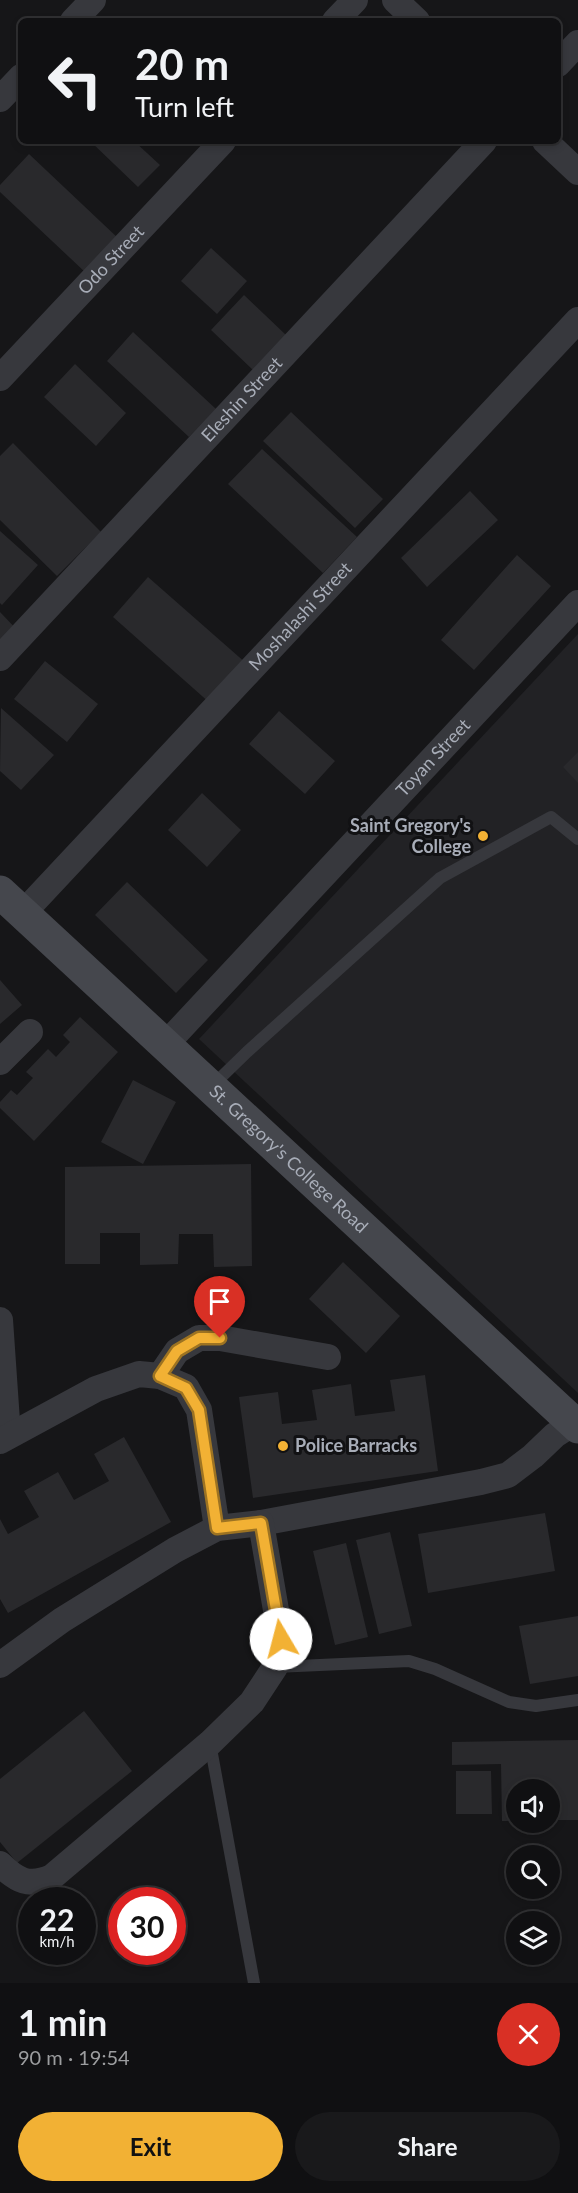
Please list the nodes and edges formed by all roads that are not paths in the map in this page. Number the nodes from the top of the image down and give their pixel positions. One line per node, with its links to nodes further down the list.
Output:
1 (93, 0): 4 (street)
2 (355, 0): 5 (street)
3 (395, 0): 6 (street)
4 (77, 18)
5 (338, 18)
6 (414, 18)
7 (578, 43): 8 (street)
8 (561, 61)
9 (18, 80): 10 (street)
10 (0, 99)
11 (220, 144): 16 (street, Odo Street)
12 (481, 144): 18 (street, Eleshin Street)
13 (548, 144): 14 (street)
14 (578, 172)
15 (578, 320): 20 (street, Moshalashi Street)
16 (0, 378)
17 (578, 603): 22 (street, Toyan Street)
18 (0, 658)
19 (578, 839): 24 (lane)
20 (12, 902): 22 (street, St. Gregory's College Road)
21 (30, 1032): 23 (street)
22 (165, 1045): 24 (street, St. Gregory's College Road)
23 (0, 1062)
24 (211, 1087): 28 (street, St. Gregory's College Road)
25 (0, 1320): 29 (street)
26 (328, 1357): 27 (street)
27 (160, 1376): 29 (street); 31 (street)
28 (576, 1425): 30 (street)
29 (4, 1438)
30 (261, 1523): 31 (street); 33 (street)
31 (217, 1528): 32 (street)
32 (1, 1661)
33 (275, 1667): 34 (lane); 35 (street)
34 (578, 1701)
35 (210, 1743): 36 (street); 37 (lane)
36 (0, 1864)
37 (254, 1983)

